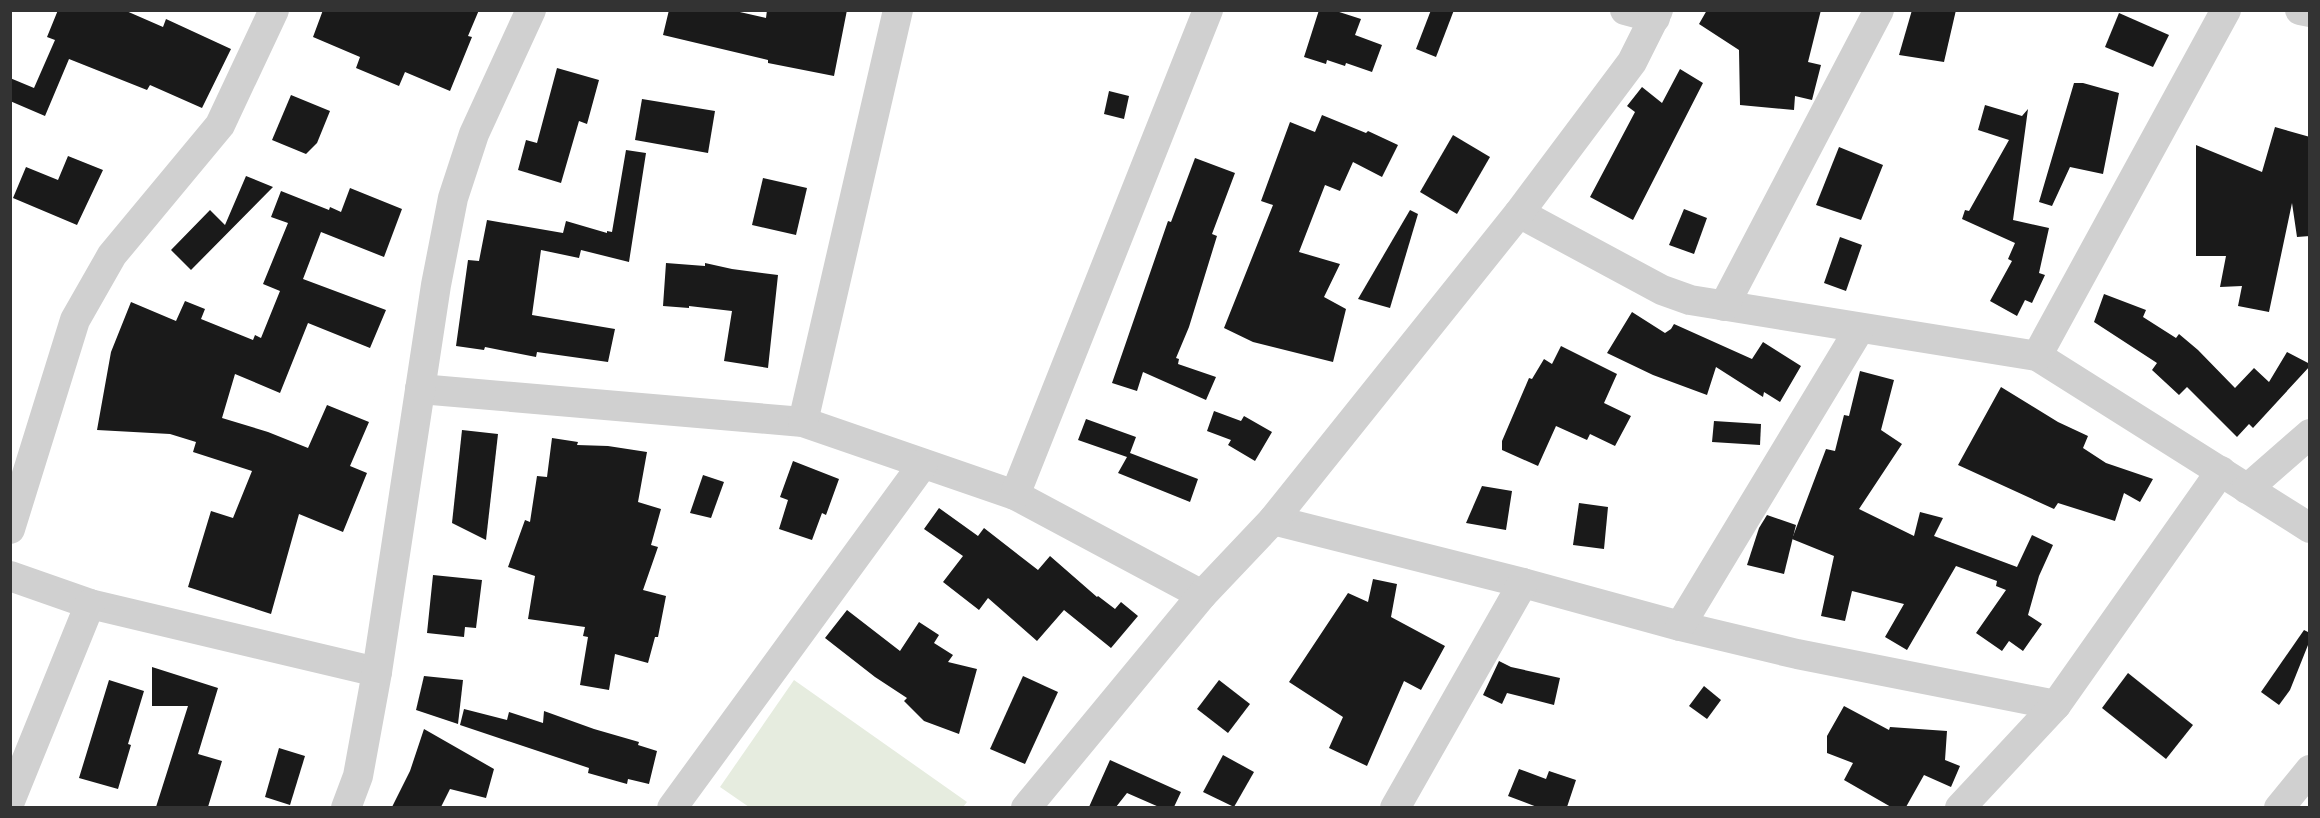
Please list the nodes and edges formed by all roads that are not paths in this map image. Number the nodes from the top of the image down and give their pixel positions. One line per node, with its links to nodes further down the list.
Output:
1 (274, 10): 24 (street)
2 (531, 10): 15 (street)
3 (898, 10): 16 (street)
4 (1208, 10): 21 (street)
5 (1625, 10): 10 (street)
6 (1879, 10): 12 (street)
7 (2226, 10): 14 (street)
8 (2300, 10): 9 (street)
9 (2310, 12)
10 (1656, 14): 11 (street)
11 (1519, 213): 12 (street); 22 (street)
12 (1724, 306): 13 (street)
13 (1860, 328): 14 (street); 29 (street)
14 (2037, 356): 19 (street)
15 (420, 389): 16 (street); 30 (street)
16 (803, 422): 18 (street)
17 (2310, 434): 20 (street)
18 (923, 464): 21 (street); 35 (street)
19 (2221, 471): 20 (street); 31 (street)
20 (2247, 489): 23 (street)
21 (1016, 495): 27 (street)
22 (1273, 520): 26 (street); 27 (street)
23 (2310, 528)
24 (10, 529)
25 (10, 576): 28 (street)
26 (1523, 582): 29 (street); 37 (street)
27 (1202, 595): 36 (street)
28 (90, 604): 30 (street); 33 (street)
29 (1680, 626): 31 (street)
30 (377, 672): 34 (street)
31 (2056, 705): 38 (street)
32 (2310, 770): 39 (street)
33 (10, 801)
34 (346, 807)
35 (672, 807)
36 (1026, 807)
37 (1395, 807)
38 (1960, 807)
39 (2279, 807)

